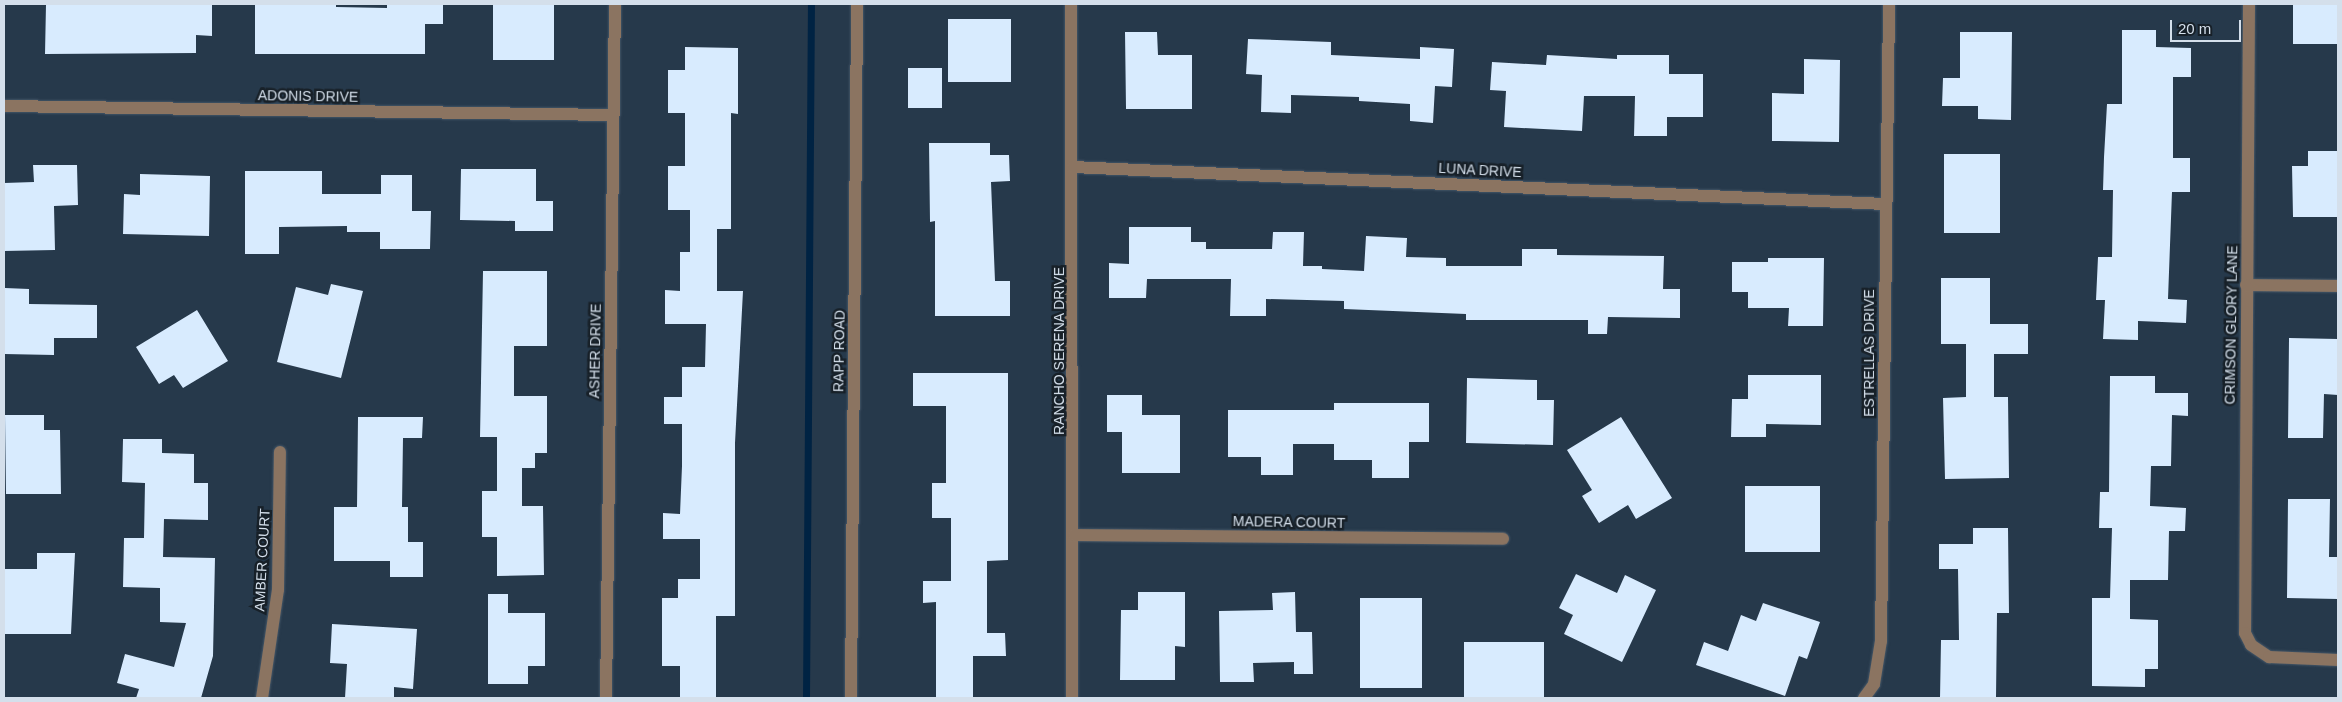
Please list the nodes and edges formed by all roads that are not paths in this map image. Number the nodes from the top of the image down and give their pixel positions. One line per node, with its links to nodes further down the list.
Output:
1 (615, 4): 7 (street, ASHER DRIVE)
2 (857, 4): 18 (street, RAPP ROAD)
3 (1071, 4): 8 (street, RANCHO SERENA DRIVE)
4 (1889, 4): 9 (street, ESTRELLAS DRIVE)
5 (2249, 4): 10 (street, CRIMSON GLORY LANE)
6 (4, 106): 7 (street, ADONIS DRIVE)
7 (613, 115): 17 (street, ASHER DRIVE)
8 (1073, 166): 9 (street, LUNA DRIVE); 13 (street, RANCHO SERENA DRIVE)
9 (1885, 204): 20 (street, ESTRELLAS DRIVE)
10 (2246, 286): 11 (street); 15 (street, CRIMSON GLORY LANE)
11 (2338, 286)
12 (280, 452): 16 (street, AMBER COURT)
13 (1074, 535): 14 (street, MADERA COURT); 19 (street, RANCHO SERENA DRIVE)
14 (1503, 540)
15 (2338, 660)
16 (262, 698)
17 (606, 698)
18 (851, 698)
19 (1072, 698)
20 (1864, 698)

